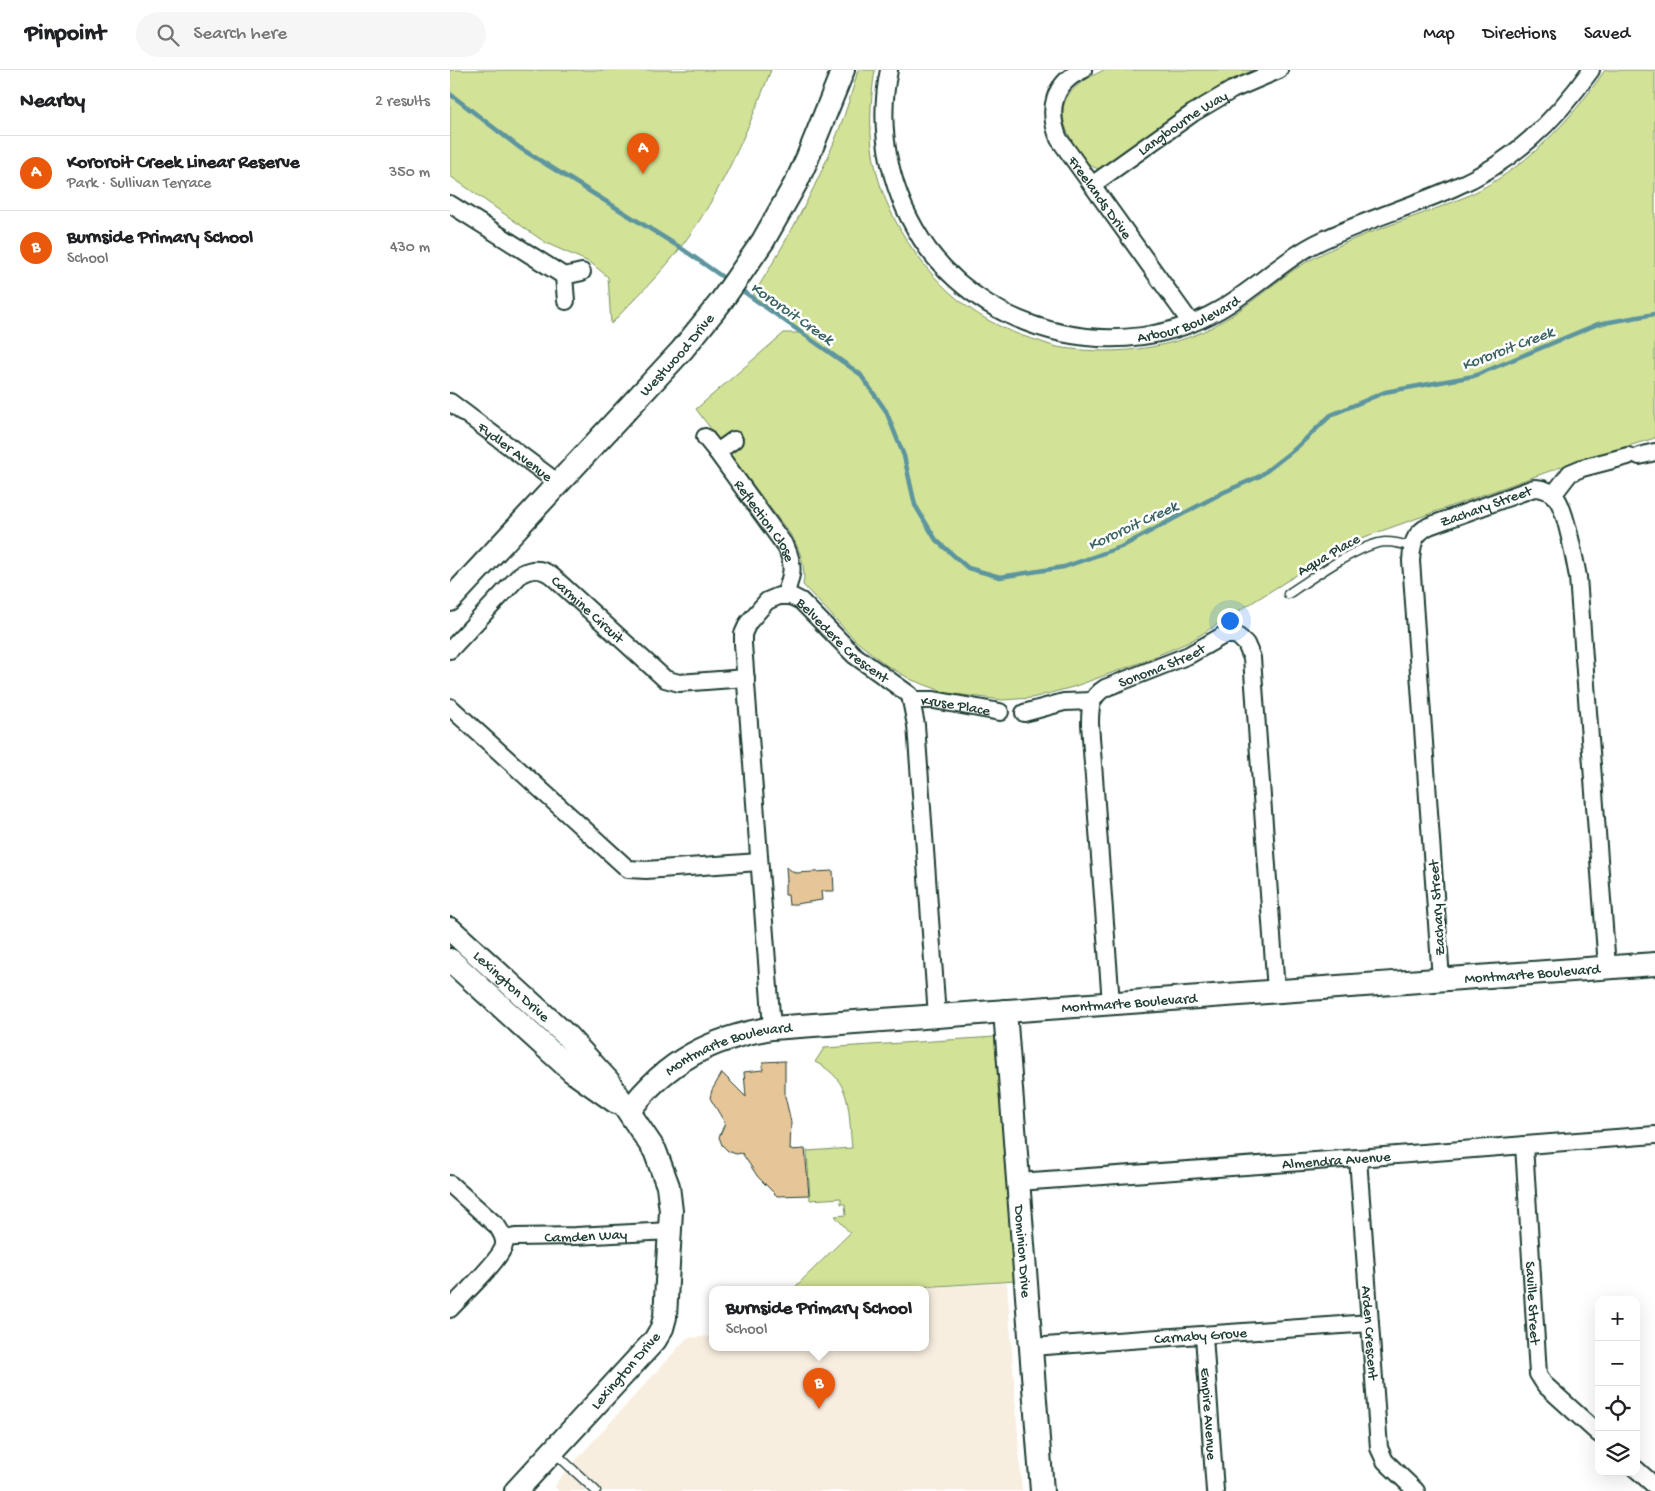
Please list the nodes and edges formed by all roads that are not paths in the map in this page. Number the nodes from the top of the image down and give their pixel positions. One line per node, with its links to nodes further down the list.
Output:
1 (843, 70): 17 (street, Westwood Drive)
2 (889, 70): 11 (street, Arbour Boulevard)
3 (1084, 70): 6 (street, Freelands Drive)
4 (1279, 70): 6 (street, Langbourne Way)
5 (1591, 70): 11 (street, Arbour Boulevard)
6 (1092, 185): 11 (street, Freelands Drive)
7 (450, 204): 9 (street)
8 (582, 272): 9 (street)
9 (564, 276): 10 (street)
10 (566, 301)
11 (1191, 323)
12 (450, 402): 17 (street, Fydler Avenue)
13 (705, 436): 15 (street)
14 (734, 440): 15 (street)
15 (717, 452): 21 (street, Reflection Close)
16 (1641, 455): 18 (street)
17 (558, 482): 22 (street, Westwood Drive)
18 (1553, 495): 19 (street, Zachary Street); 34 (street, Zachary Street)
19 (1412, 547): 20 (lane, Aqua Place); 35 (street, Zachary Street)
20 (1288, 594)
21 (785, 595): 24 (street, Belvedere Crescent); 25 (street, Belvedere Crescent)
22 (450, 600)
23 (450, 650): 24 (street, Carmine Circuit)
24 (746, 678): 30 (street, Belvedere Crescent)
25 (911, 700): 28 (street, Kruse Place); 39 (street)
26 (1092, 701): 29 (street); 36 (street, Sonoma Street); 37 (street)
27 (450, 707): 30 (street)
28 (1000, 712)
29 (1024, 713)
30 (760, 862): 40 (street, Belvedere Crescent)
31 (450, 929): 41 (street, Lexington Drive)
32 (450, 960): 41 (street, Lexington Drive)
33 (1655, 964): 34 (street, Montmarte Boulevard)
34 (1607, 967): 35 (street, Montmarte Boulevard)
35 (1442, 979): 36 (street, Montmarte Boulevard)
36 (1276, 991): 37 (street, Montmarte Boulevard)
37 (1111, 1003): 38 (street, Montmarte Boulevard)
38 (1006, 1011): 39 (street, Montmarte Boulevard); 45 (street, Dominion Drive)
39 (938, 1016): 40 (street, Montmarte Boulevard)
40 (772, 1028): 41 (street, Montmarte Boulevard)
41 (629, 1111): 47 (street, Lexington Drive)
42 (1655, 1134): 43 (street, Almendra Avenue)
43 (1524, 1146): 44 (street, Almendra Avenue); 53 (street, Saville Street)
44 (1358, 1158): 45 (street, Almendra Avenue); 50 (street, Arden Crescent)
45 (1018, 1182): 52 (street, Dominion Drive)
46 (450, 1184): 48 (street)
47 (670, 1232): 48 (street, Camden Way); 54 (street, Lexington Drive)
48 (504, 1240): 49 (street)
49 (450, 1309)
50 (1370, 1323): 51 (street, Carnaby Grove); 61 (street, Arden Crescent)
51 (1204, 1336): 52 (street, Carnaby Grove); 60 (street, Empire Avenue)
52 (1032, 1347): 59 (street, Dominion Drive)
53 (1596, 1431)
54 (552, 1451): 57 (street, Lexington Drive); 58 (lane)
55 (1640, 1473): 56 (street)
56 (1655, 1486)
57 (523, 1489)
58 (596, 1491)
59 (1042, 1491)
60 (1215, 1491)
61 (1416, 1491)

